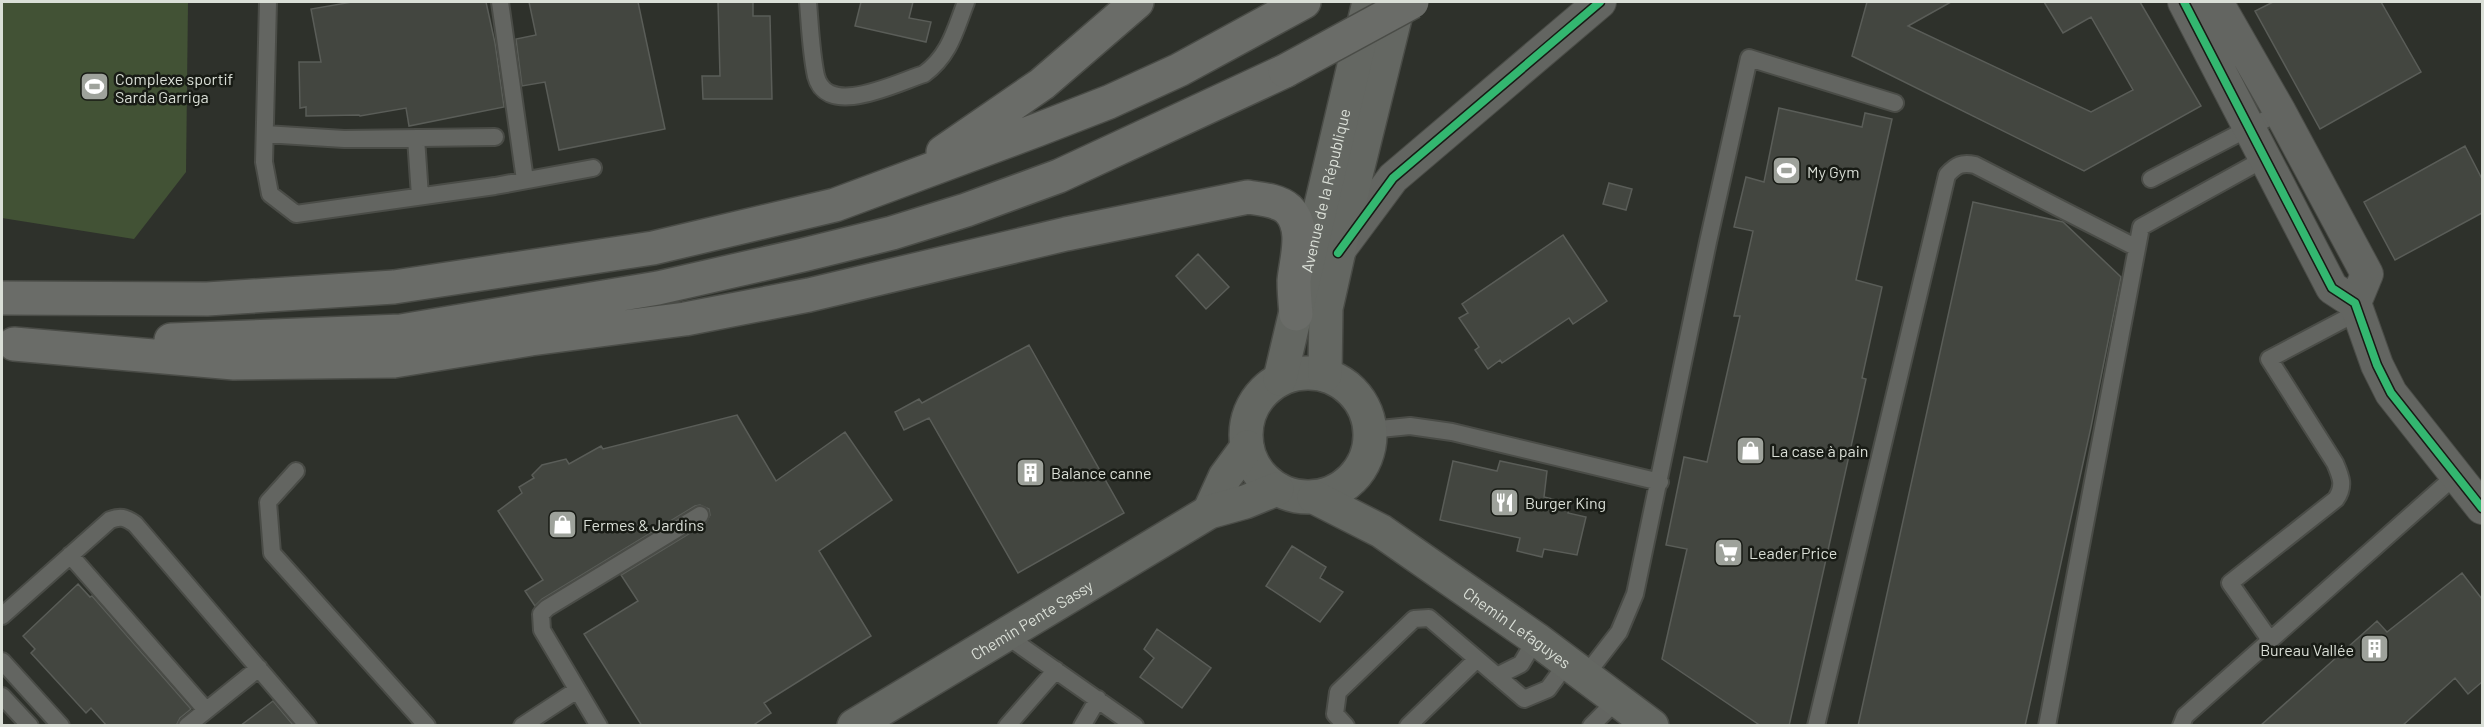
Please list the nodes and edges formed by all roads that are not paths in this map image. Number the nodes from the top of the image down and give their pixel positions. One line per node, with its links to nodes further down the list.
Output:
1 (268, 2): 16 (lane)
2 (500, 2): 22 (lane)
3 (808, 2): 4 (lane)
4 (966, 2)
5 (1137, 2): 23 (highway)
6 (1304, 2): 23 (highway)
7 (1369, 2): 29 (main road, Avenue de la République)
8 (1399, 2): 26 (main road, Avenue de la République)
9 (1412, 2): 30 (highway, bridge)
10 (1600, 2): 26 (street)
11 (2184, 2): 15 (street)
12 (2217, 2): 14 (street)
13 (1895, 103): 38 (lane)
14 (2280, 112): 15 (lane); 28 (street)
15 (2248, 129): 19 (street); 21 (lane)
16 (265, 134): 18 (lane); 24 (lane)
17 (495, 136): 18 (lane)
18 (416, 138): 24 (lane)
19 (2264, 159): 25 (lane); 28 (street)
20 (593, 168): 22 (lane)
21 (2151, 179)
22 (525, 180): 24 (lane)
23 (899, 182): 27 (highway)
24 (420, 196)
25 (2137, 248): 76 (lane); 77 (lane)
26 (1338, 253): 31 (main road, Avenue de la République)
27 (2, 298)
28 (2357, 308): 37 (street); 49 (lane)
29 (1296, 314): 30 (highway); 32 (main road, Avenue de la République)
30 (8, 344)
31 (1325, 375): 32 (main road); 33 (main road)
32 (1280, 379): 34 (main road)
33 (1370, 430): 36 (main road); 38 (lane)
34 (1247, 447): 39 (main road); 42 (main road)
35 (296, 471): 65 (lane)
36 (1357, 473): 40 (main road); 44 (main road)
37 (2455, 476): 41 (street); 49 (lane)
38 (1660, 482): 54 (lane)
39 (1277, 489): 40 (main road); 42 (main road, Chemin Pente Sassy)
40 (1314, 497): 44 (main road, Chemin Lefaguyes)
41 (2482, 508)
42 (1209, 512): 47 (main road, Chemin Pente Sassy)
43 (700, 515): 56 (lane)
44 (1380, 531): 48 (main road, Chemin Lefaguyes)
45 (70, 555): 46 (lane); 52 (lane); 60 (lane)
46 (2, 616)
47 (1004, 634): 53 (lane); 68 (main road, Chemin Pente Sassy)
48 (1536, 639): 54 (main road, Chemin Lefaguyes); 55 (lane)
49 (2270, 640): 78 (lane)
50 (1477, 659): 55 (lane); 72 (lane); 73 (lane)
51 (2, 661): 62 (lane)
52 (259, 668): 60 (lane); 64 (lane)
53 (1056, 670): 58 (lane); 69 (lane)
54 (1576, 670): 55 (lane); 59 (main road, Chemin Lefaguyes)
55 (1497, 676)
56 (577, 690): 66 (lane); 67 (lane)
57 (2, 696): 61 (lane)
58 (1098, 699): 70 (lane); 71 (lane)
59 (1617, 700): 74 (lane); 75 (main road, Chemin Lefaguyes)
60 (206, 710): 63 (lane)
61 (30, 726)
62 (61, 726)
63 (187, 726)
64 (308, 726)
65 (427, 726)
66 (522, 726)
67 (599, 726)
68 (854, 726)
69 (1007, 726)
70 (1082, 726)
71 (1135, 726)
72 (1346, 726)
73 (1408, 726)
74 (1591, 726)
75 (1652, 726)
76 (1816, 726)
77 (2047, 726)
78 (2181, 726)

